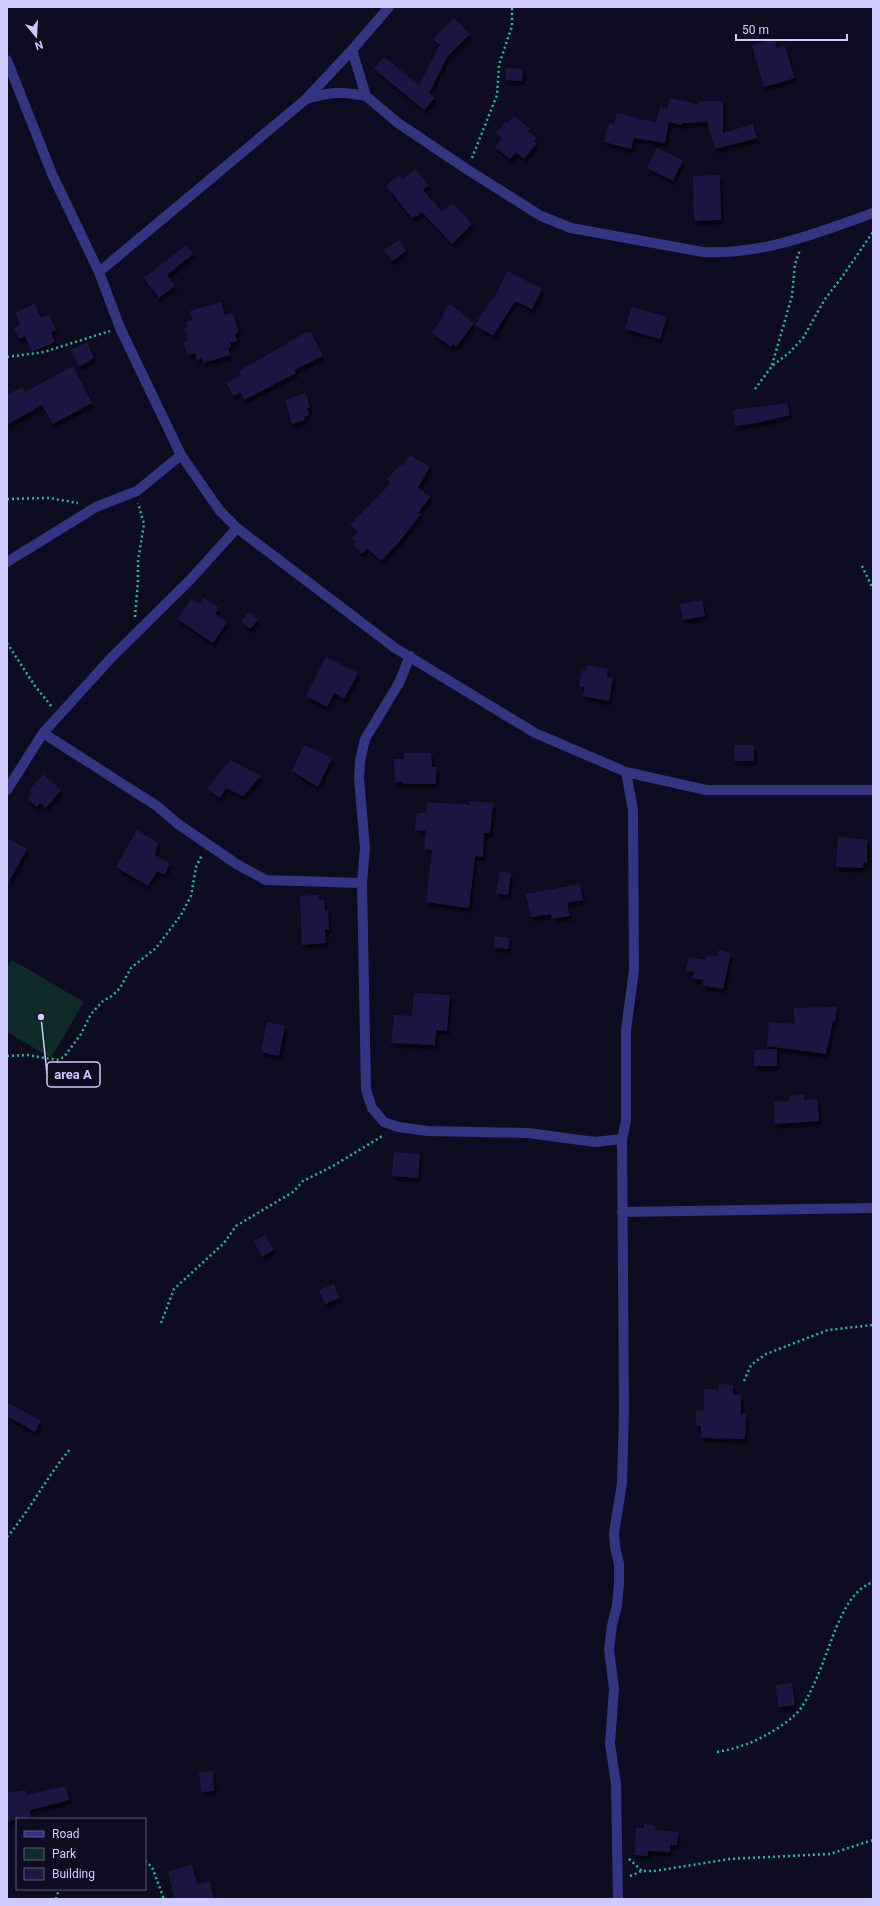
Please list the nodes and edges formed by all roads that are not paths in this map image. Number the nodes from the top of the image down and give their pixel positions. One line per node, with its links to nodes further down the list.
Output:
1 (389, 7): 2 (street)
2 (352, 50): 4 (street); 5 (street)
3 (7, 60): 7 (street)
4 (366, 96): 5 (street); 6 (street)
5 (305, 100): 7 (street)
6 (873, 213)
7 (99, 272): 8 (street)
8 (181, 455): 9 (street); 10 (street)
9 (237, 528): 11 (street); 12 (street)
10 (7, 562)
11 (410, 656): 13 (street); 16 (street)
12 (43, 733): 14 (street); 16 (street)
13 (626, 772): 15 (street); 17 (street)
14 (7, 790)
15 (873, 790)
16 (362, 883): 17 (street)
17 (622, 1139): 19 (street)
18 (873, 1208): 19 (street)
19 (622, 1212): 20 (street)
20 (618, 1899)

